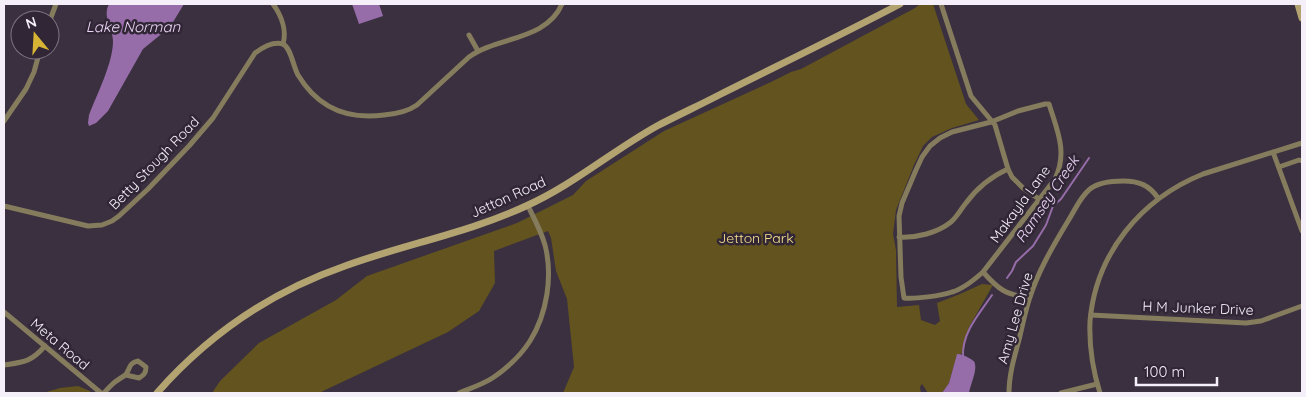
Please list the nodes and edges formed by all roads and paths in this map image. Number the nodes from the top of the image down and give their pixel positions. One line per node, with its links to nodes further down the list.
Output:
1 (273, 4): 8 (street)
2 (562, 4): 9 (street)
3 (900, 4): 21 (street, Jetton Road)
4 (941, 4): 12 (street)
5 (1298, 4): 6 (street)
6 (1302, 18)
7 (468, 36): 9 (street)
8 (283, 44): 9 (street); 20 (street, Betty Stough Road)
9 (478, 51)
10 (37, 60): 11 (street)
11 (4, 120)
12 (991, 122): 17 (street); 19 (street, Makayla Lane); 23 (street, Makayla Lane)
13 (1302, 143): 14 (street)
14 (1273, 152): 16 (street); 18 (street)
15 (1302, 160): 16 (street)
16 (1279, 167): 22 (street)
17 (1008, 169): 19 (street); 23 (street)
18 (1158, 198): 25 (street, Amy Lee Drive); 28 (street)
19 (1039, 199): 24 (street, Makayla Lane)
20 (4, 206)
21 (528, 206): 34 (street, Jetton Road); 35 (street)
22 (1302, 231)
23 (899, 237): 24 (street, Makayla Lane)
24 (983, 272): 25 (street)
25 (1029, 298): 36 (street, Amy Lee Drive)
26 (1302, 306): 28 (street, H M Junker Drive)
27 (4, 312): 29 (street, Meta Road)
28 (1091, 315): 32 (street)
29 (45, 346): 30 (street); 33 (street, Meta Road)
30 (4, 365)
31 (126, 375): 33 (street)
32 (1097, 384): 37 (street); 38 (street)
33 (103, 393)
34 (157, 393)
35 (460, 393)
36 (1009, 393)
37 (1061, 393)
38 (1100, 393)

